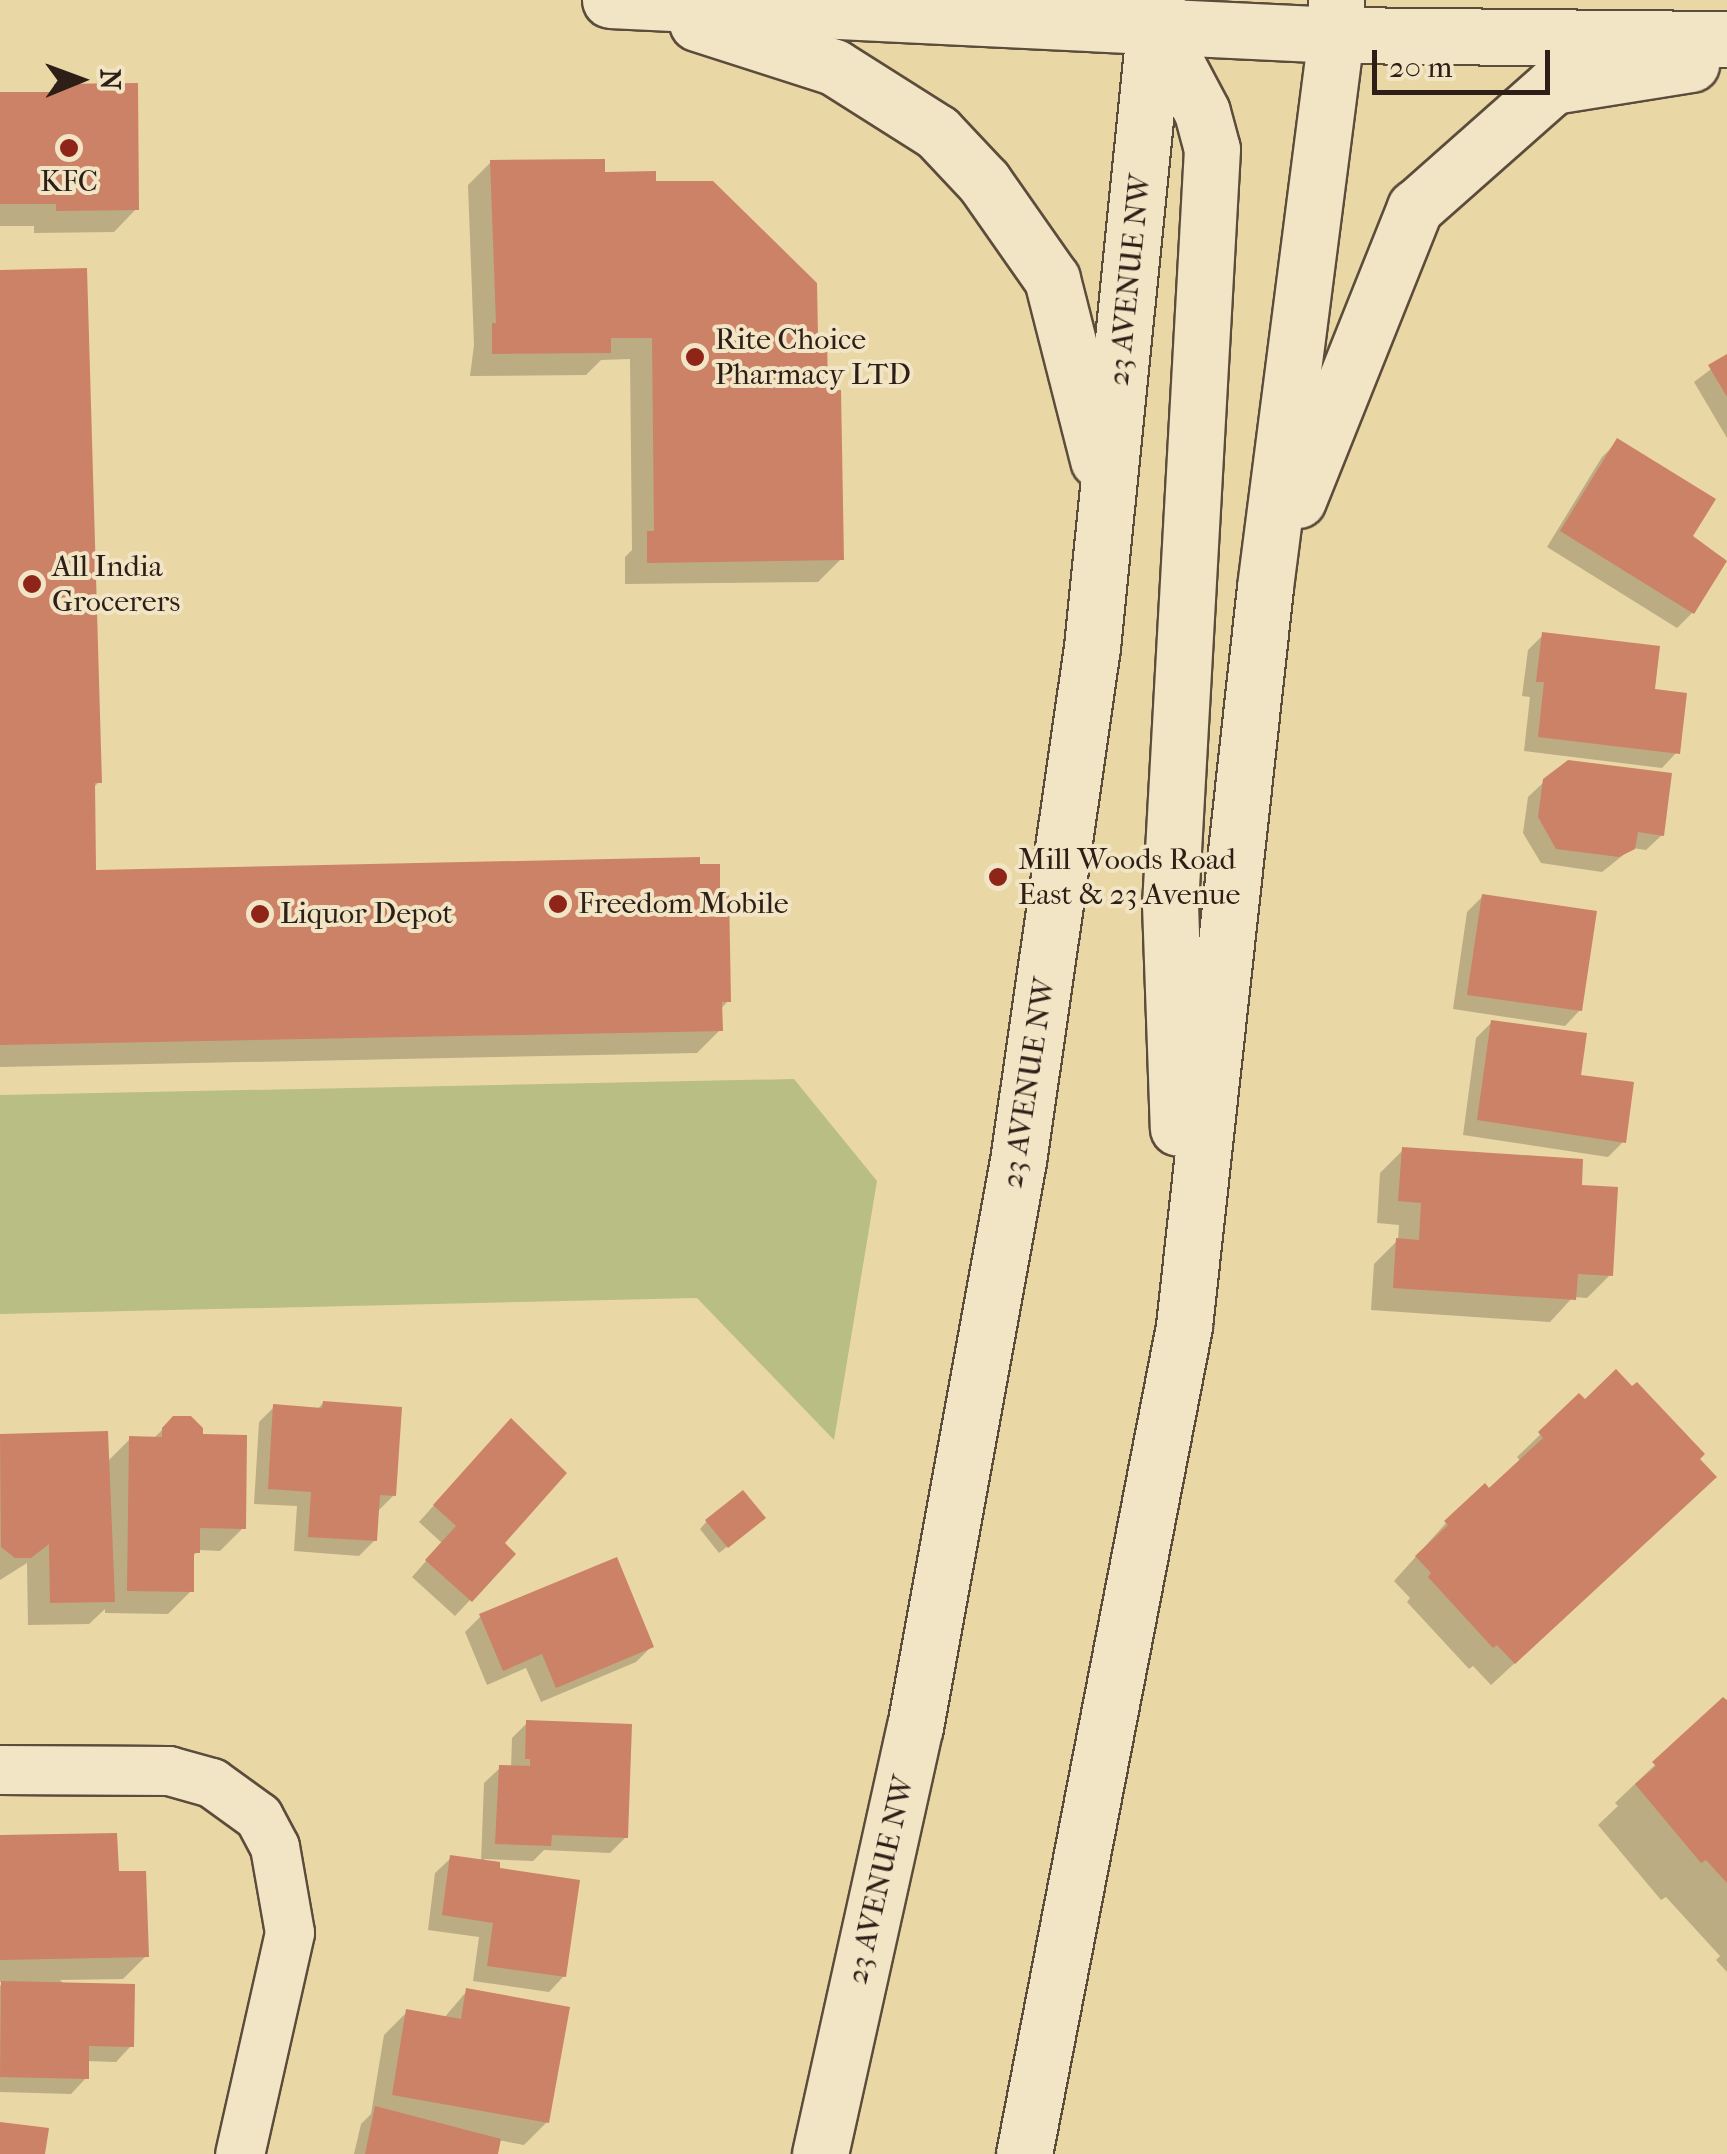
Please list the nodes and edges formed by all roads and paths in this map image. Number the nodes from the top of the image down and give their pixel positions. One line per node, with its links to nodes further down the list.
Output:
1 (610, 0): 2 (main road)
2 (629, 0): 6 (main road); 9 (main road)
3 (1708, 0): 4 (main road)
4 (1727, 6)
5 (1328, 12): 6 (main road); 7 (main road); 10 (main road)
6 (1156, 13): 9 (main road, 23 AVENUE NW); 11 (main road)
7 (1727, 39)
8 (1727, 58): 10 (main road)
9 (1108, 498): 14 (main road, 23 AVENUE NW)
10 (1265, 587): 11 (main road)
11 (1184, 1326): 15 (main road)
12 (0, 1770): 13 (street)
13 (240, 2154)
14 (820, 2154)
15 (1024, 2154)

